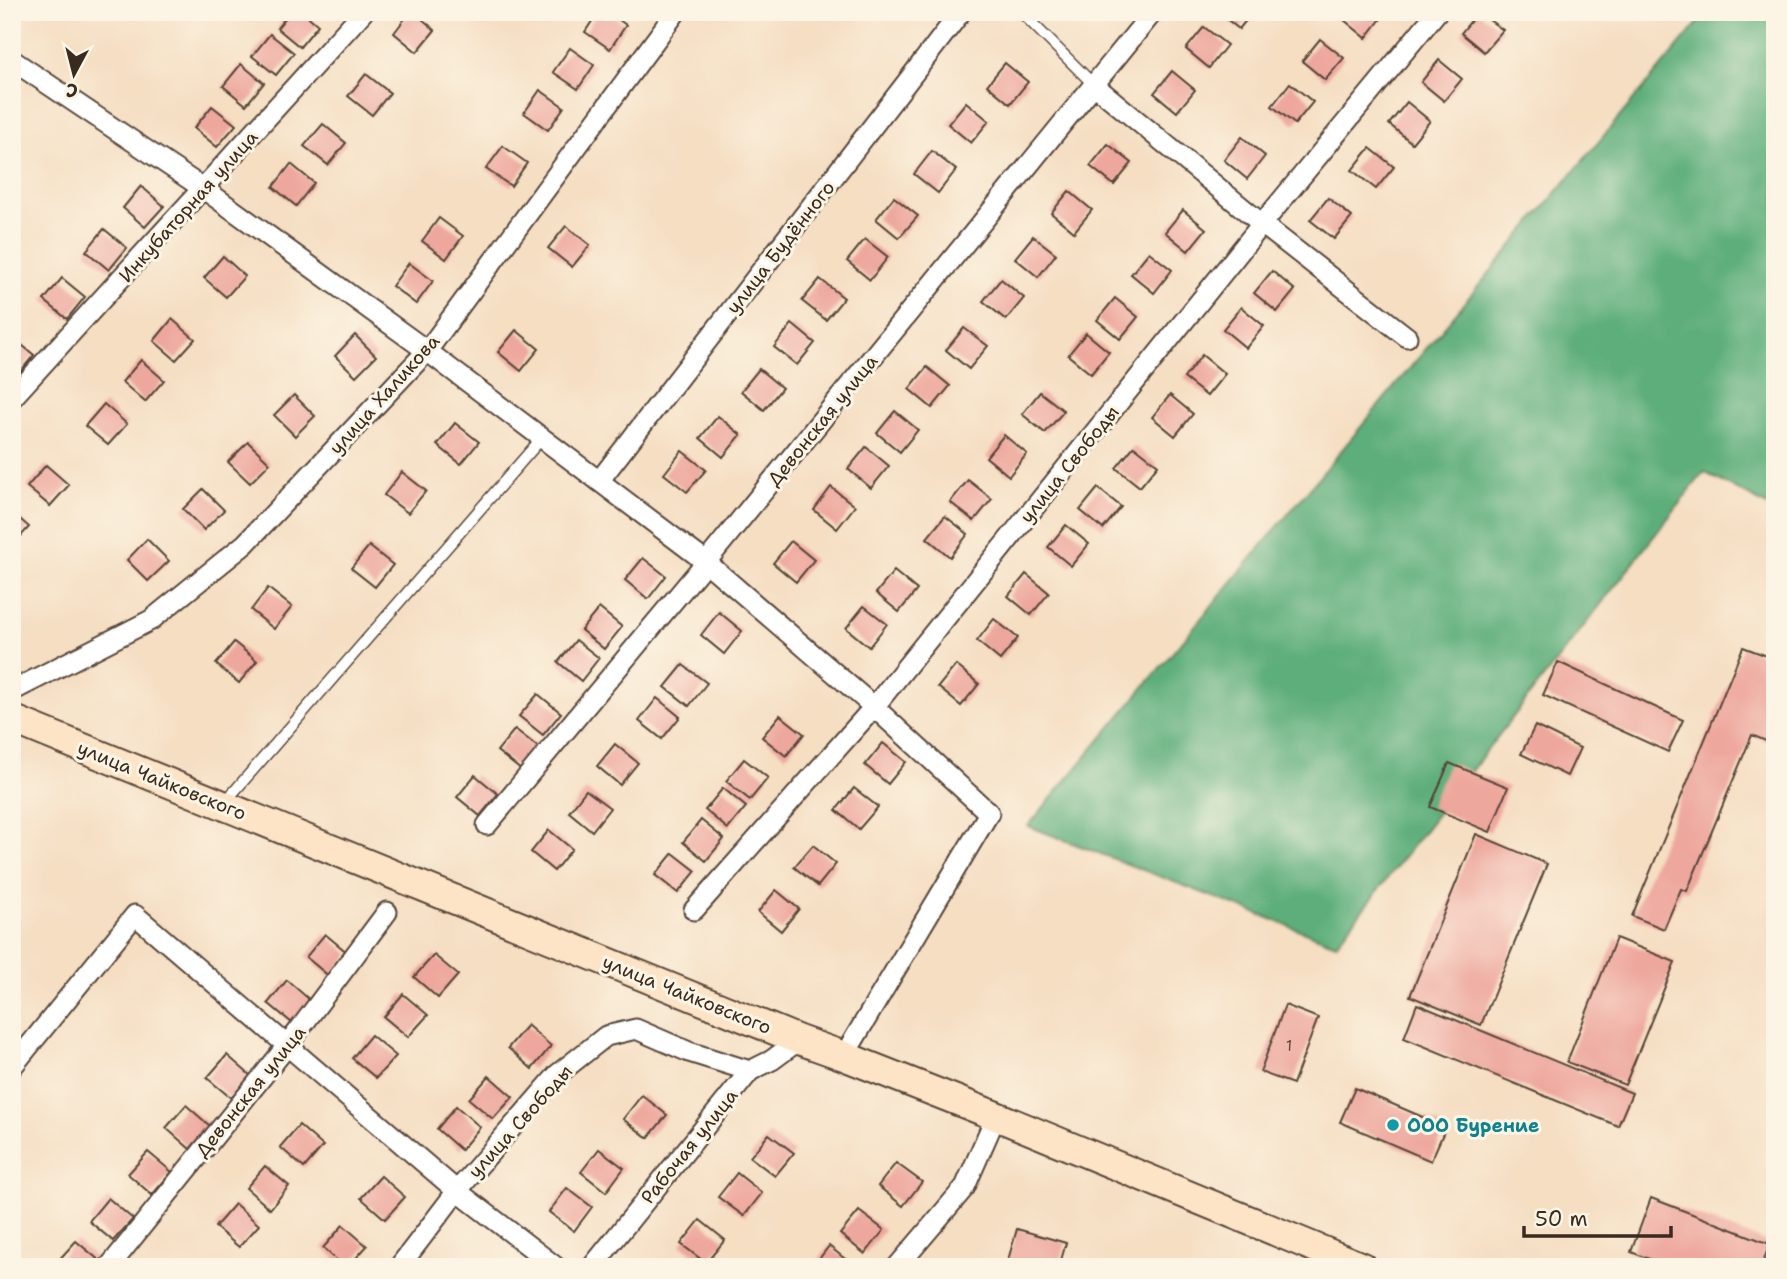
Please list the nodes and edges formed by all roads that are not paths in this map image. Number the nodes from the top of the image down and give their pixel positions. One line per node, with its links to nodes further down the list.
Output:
1 (363, 12): 9 (street, Инкубаторная улица)
2 (676, 12): 12 (street, улица Халикова)
3 (961, 12): 15 (street, улица Будённого)
4 (1021, 12): 8 (lane)
5 (1153, 12): 8 (street, Девонская улица)
6 (1437, 12): 10 (street, улица Свободы)
7 (12, 60): 9 (street)
8 (1094, 85): 10 (street); 16 (street, Девонская улица)
9 (204, 189): 12 (street); 13 (street, Инкубаторная улица)
10 (1262, 224): 11 (street); 18 (street, улица Свободы)
11 (1407, 337)
12 (427, 351): 14 (street); 17 (street, улица Халикова)
13 (12, 398)
14 (542, 439): 15 (street); 20 (lane)
15 (599, 481): 16 (street)
16 (706, 562): 18 (street); 21 (street, Девонская улица)
17 (12, 691)
18 (874, 707): 22 (street, улица Свободы); 26 (street)
19 (12, 719): 20 (main road, улица Чайковского)
20 (223, 805): 24 (main road, улица Чайковского)
21 (486, 825)
22 (694, 910)
23 (387, 912): 25 (street, Девонская улица)
24 (799, 1040): 26 (main road, улица Чайковского); 28 (street, Рабочая улица)
25 (287, 1046): 27 (street); 30 (street); 31 (street, Девонская улица)
26 (844, 1055): 29 (main road, улица Чайковского)
27 (12, 1068)
28 (750, 1071): 30 (street, улица Свободы); 34 (street, Рабочая улица)
29 (996, 1116): 35 (street); 36 (main road, улица Чайковского)
30 (457, 1191): 32 (street, улица Свободы); 33 (street)
31 (109, 1267)
32 (399, 1267)
33 (556, 1267)
34 (592, 1267)
35 (897, 1267)
36 (1362, 1267)

